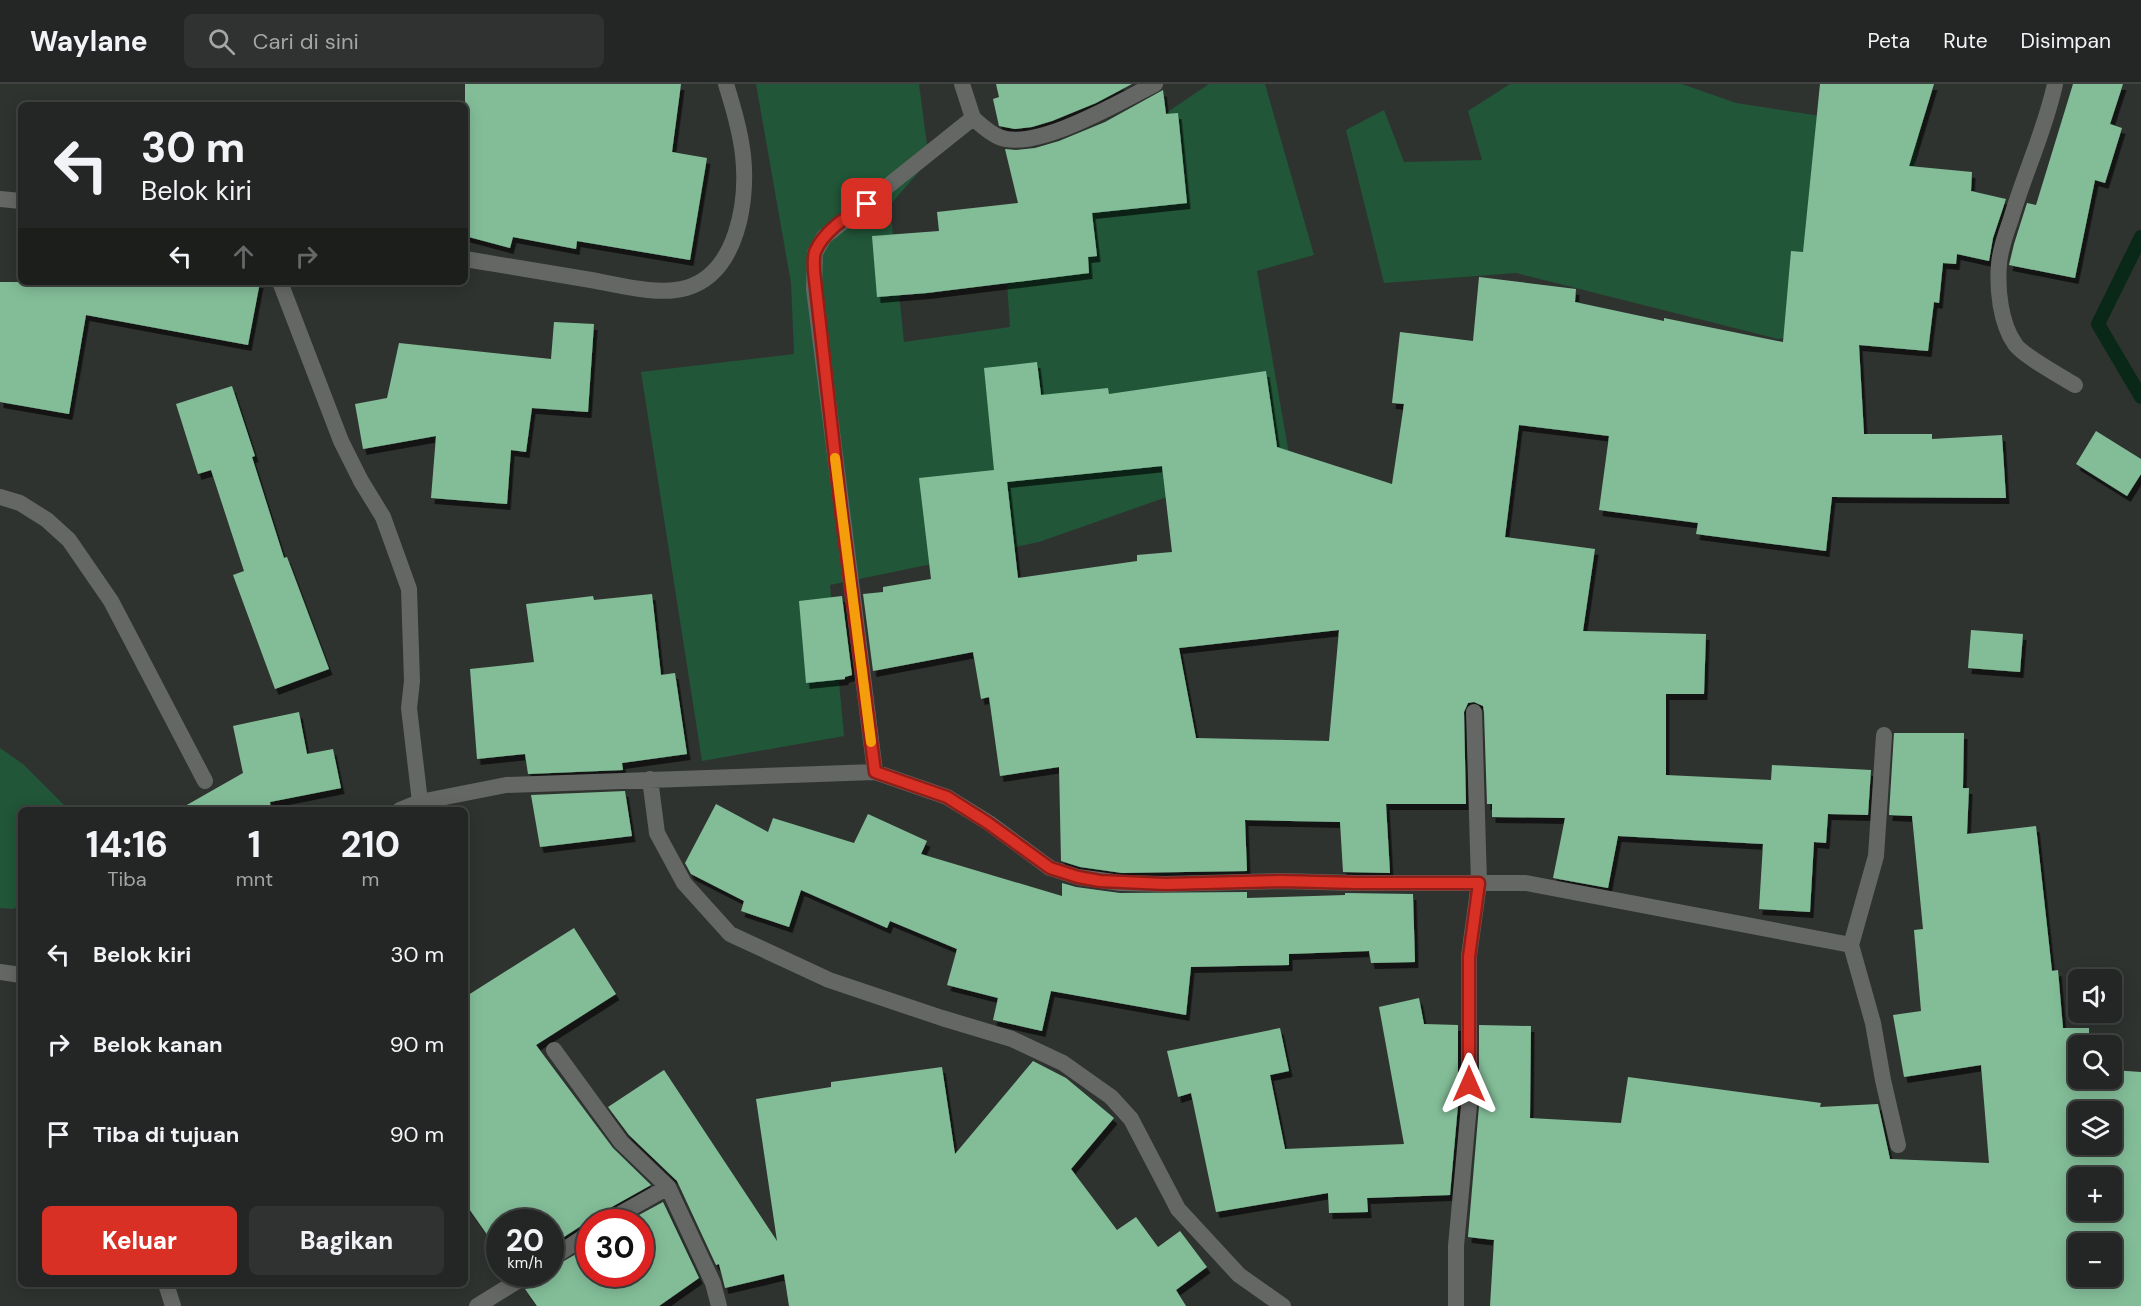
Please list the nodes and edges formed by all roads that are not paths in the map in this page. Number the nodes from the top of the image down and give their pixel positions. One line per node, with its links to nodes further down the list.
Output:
1 (726, 84): 8 (street)
2 (962, 84): 5 (street)
3 (1155, 84): 5 (street)
4 (2055, 84): 10 (street)
5 (973, 118): 16 (street)
6 (0, 199): 7 (street)
7 (18, 201)
8 (468, 260)
9 (281, 285): 19 (street)
10 (2075, 385)
11 (0, 497): 12 (street)
12 (20, 503): 13 (street); 18 (street)
13 (0, 507)
14 (1474, 712): 21 (street)
15 (1884, 735): 22 (street)
16 (875, 772): 17 (street); 21 (street)
17 (650, 779): 19 (street); 34 (street)
18 (205, 781)
19 (420, 802): 20 (street)
20 (408, 807)
21 (1479, 883): 22 (street); 35 (street)
22 (1851, 945): 26 (street)
23 (0, 972): 24 (street)
24 (18, 975)
25 (554, 1050): 27 (street)
26 (1898, 1145)
27 (668, 1187): 28 (street); 33 (street)
28 (629, 1209)
29 (167, 1287): 31 (street)
30 (508, 1287): 32 (street)
31 (173, 1306)
32 (477, 1306)
33 (719, 1306)
34 (1283, 1306)
35 (1456, 1306)

